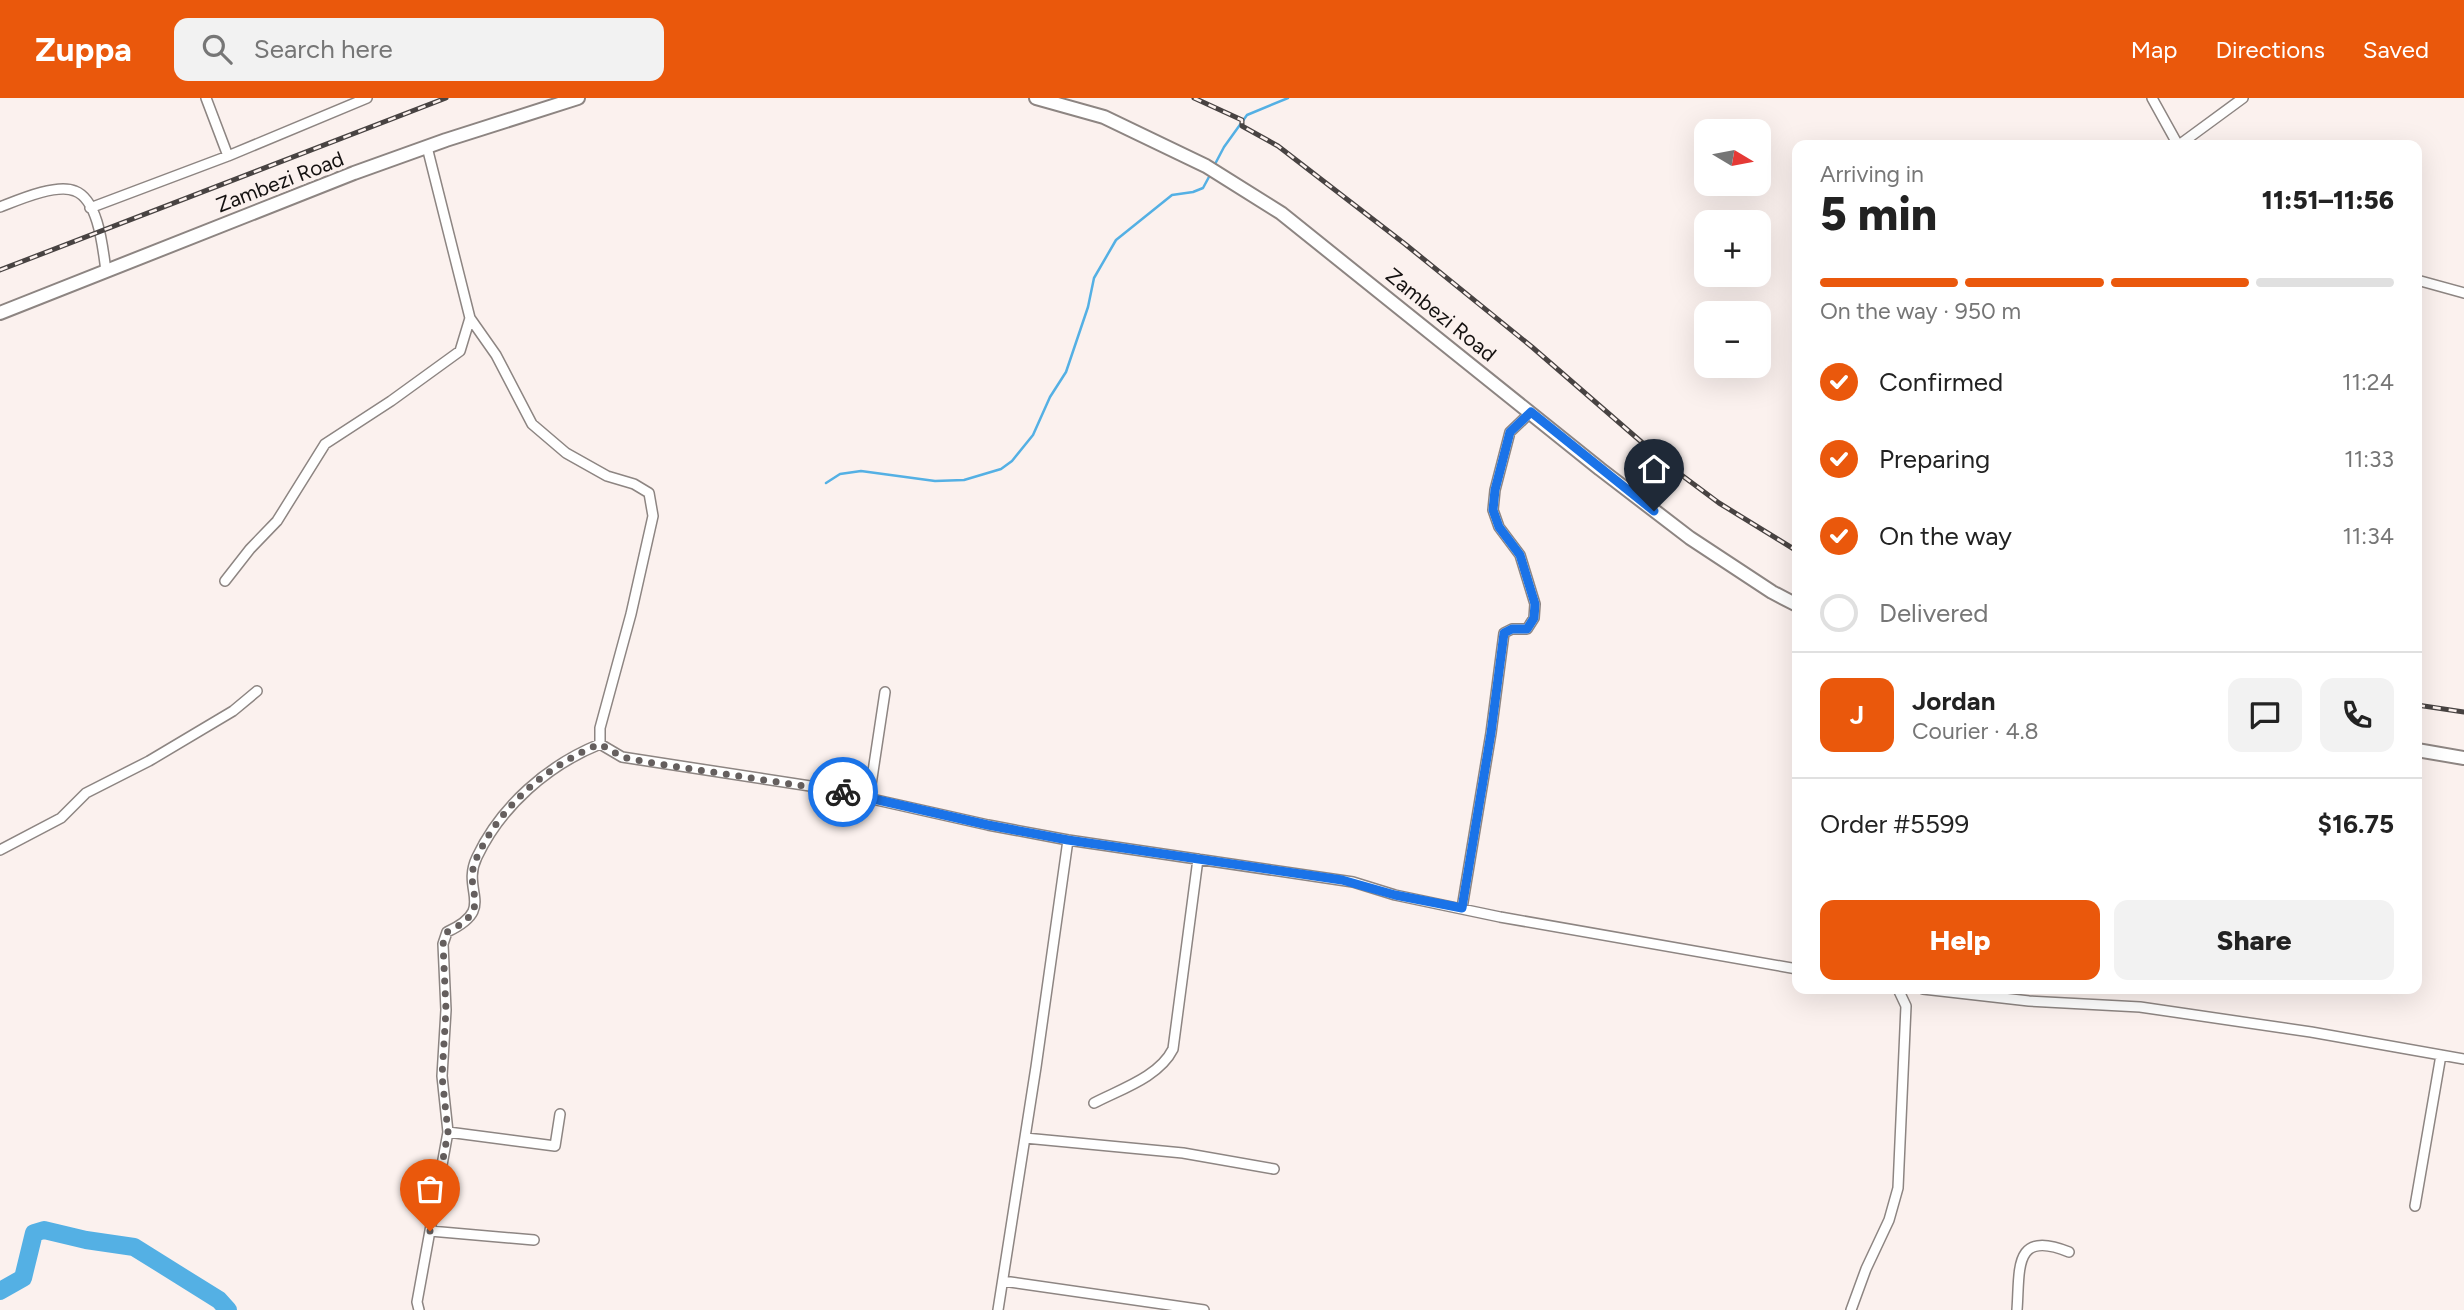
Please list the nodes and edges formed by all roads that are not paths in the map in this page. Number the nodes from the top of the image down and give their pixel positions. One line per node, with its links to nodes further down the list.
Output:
1 (206, 98): 10 (street)
2 (367, 98): 10 (street)
3 (578, 98): 9 (main road, Zambezi Road)
4 (1036, 98): 18 (main road, Zambezi Road)
5 (2152, 98): 7 (street)
6 (2243, 98): 8 (street)
7 (2176, 140)
8 (2186, 140)
9 (427, 146): 13 (main road, Zambezi Road); 17 (street)
10 (229, 156): 12 (street)
11 (0, 207): 12 (street)
12 (90, 208): 13 (street)
13 (106, 271): 16 (main road, Zambezi Road)
14 (2422, 280): 15 (street)
15 (2464, 293)
16 (0, 313)
17 (470, 318): 19 (street); 23 (street)
18 (1531, 412): 20 (main road, Zambezi Road); 30 (street)
19 (225, 580)
20 (1792, 602)
21 (257, 691): 28 (street)
22 (885, 692): 26 (street)
23 (600, 744): 26 (street); 38 (street)
24 (2422, 751): 25 (main road)
25 (2464, 758)
26 (869, 798): 27 (street)
27 (1068, 840): 29 (street); 39 (street)
28 (0, 850)
29 (1198, 859): 30 (street); 36 (street)
30 (1462, 908): 31 (street)
31 (1792, 968)
32 (1900, 994): 49 (street)
33 (1967, 994): 34 (street)
34 (2441, 1055): 35 (street); 41 (street)
35 (2464, 1059)
36 (1094, 1103)
37 (561, 1114): 38 (street)
38 (448, 1132): 42 (street)
39 (1025, 1139): 40 (street); 45 (street)
40 (1274, 1169)
41 (2415, 1206)
42 (430, 1231): 43 (street); 46 (street)
43 (534, 1240)
44 (2069, 1252): 50 (street)
45 (1003, 1281): 47 (street); 48 (street)
46 (419, 1310)
47 (998, 1310)
48 (1204, 1310)
49 (1851, 1310)
50 (2017, 1310)

